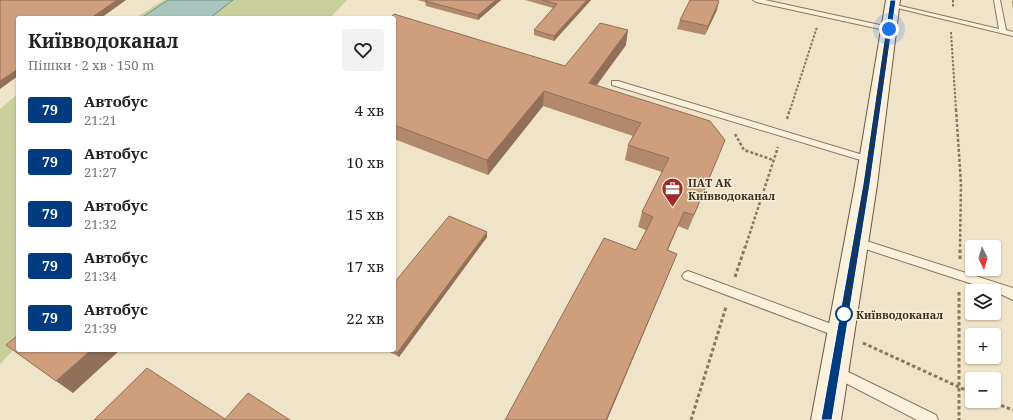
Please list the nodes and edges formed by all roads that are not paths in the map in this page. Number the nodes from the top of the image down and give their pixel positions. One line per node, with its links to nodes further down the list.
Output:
1 (756, 0): 4 (lane)
2 (997, 0): 5 (lane)
3 (893, 3): 4 (street); 5 (lane)
4 (889, 29): 8 (street)
5 (1003, 32): 6 (lane)
6 (1013, 34)
7 (615, 83): 8 (lane)
8 (870, 160): 9 (street)
9 (857, 242): 11 (lane); 12 (street)
10 (688, 276): 12 (lane)
11 (1013, 295)
12 (841, 333): 13 (street)
13 (834, 371): 14 (street); 15 (lane)
14 (826, 420)
15 (931, 420)

